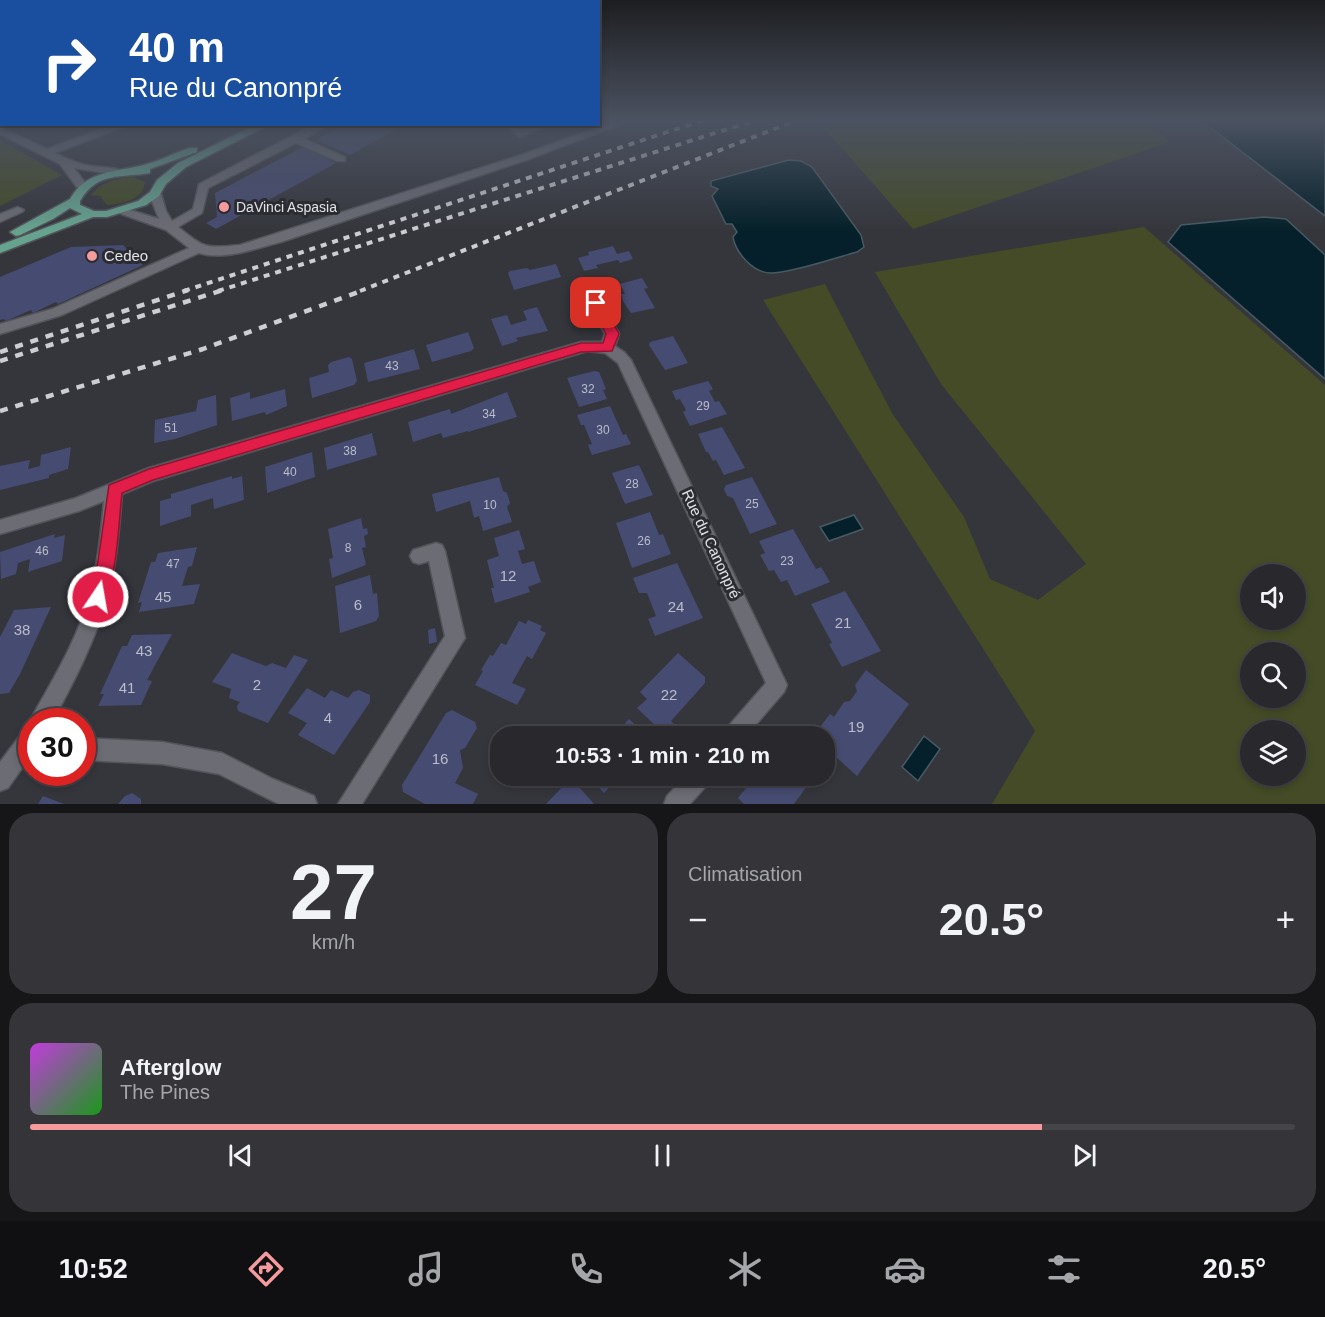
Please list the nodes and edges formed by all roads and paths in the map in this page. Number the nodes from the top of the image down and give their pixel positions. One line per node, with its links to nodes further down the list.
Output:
1 (55, 158): 8 (street)
2 (172, 158): 9 (main road)
3 (197, 158): 12 (main road)
4 (259, 158): 18 (street)
5 (338, 158): 7 (street)
6 (523, 158): 21 (street)
7 (341, 159)
8 (64, 162): 10 (street); 11 (street)
9 (138, 170): 10 (main road); 12 (main road)
10 (118, 172): 11 (main road)
11 (83, 188): 13 (main road)
12 (158, 188): 15 (main road); 18 (street)
13 (74, 201): 16 (main road); 19 (main road)
14 (18, 210): 17 (street)
15 (123, 211): 16 (main road); 18 (street)
16 (92, 214): 20 (main road)
17 (0, 218)
18 (170, 227): 21 (street)
19 (0, 239)
20 (0, 249)
21 (198, 249): 23 (street)
22 (596, 303): 24 (street)
23 (0, 329)
24 (607, 348): 25 (street); 29 (street, Rue du Canonpré)
25 (114, 489): 26 (street); 28 (street)
26 (0, 527)
27 (419, 556): 35 (street)
28 (47, 708)
29 (742, 726)
30 (96, 750): 34 (street)
31 (18, 758): 32 (street)
32 (0, 780)
33 (691, 786): 36 (street)
34 (306, 804)
35 (349, 804)
36 (675, 804)

